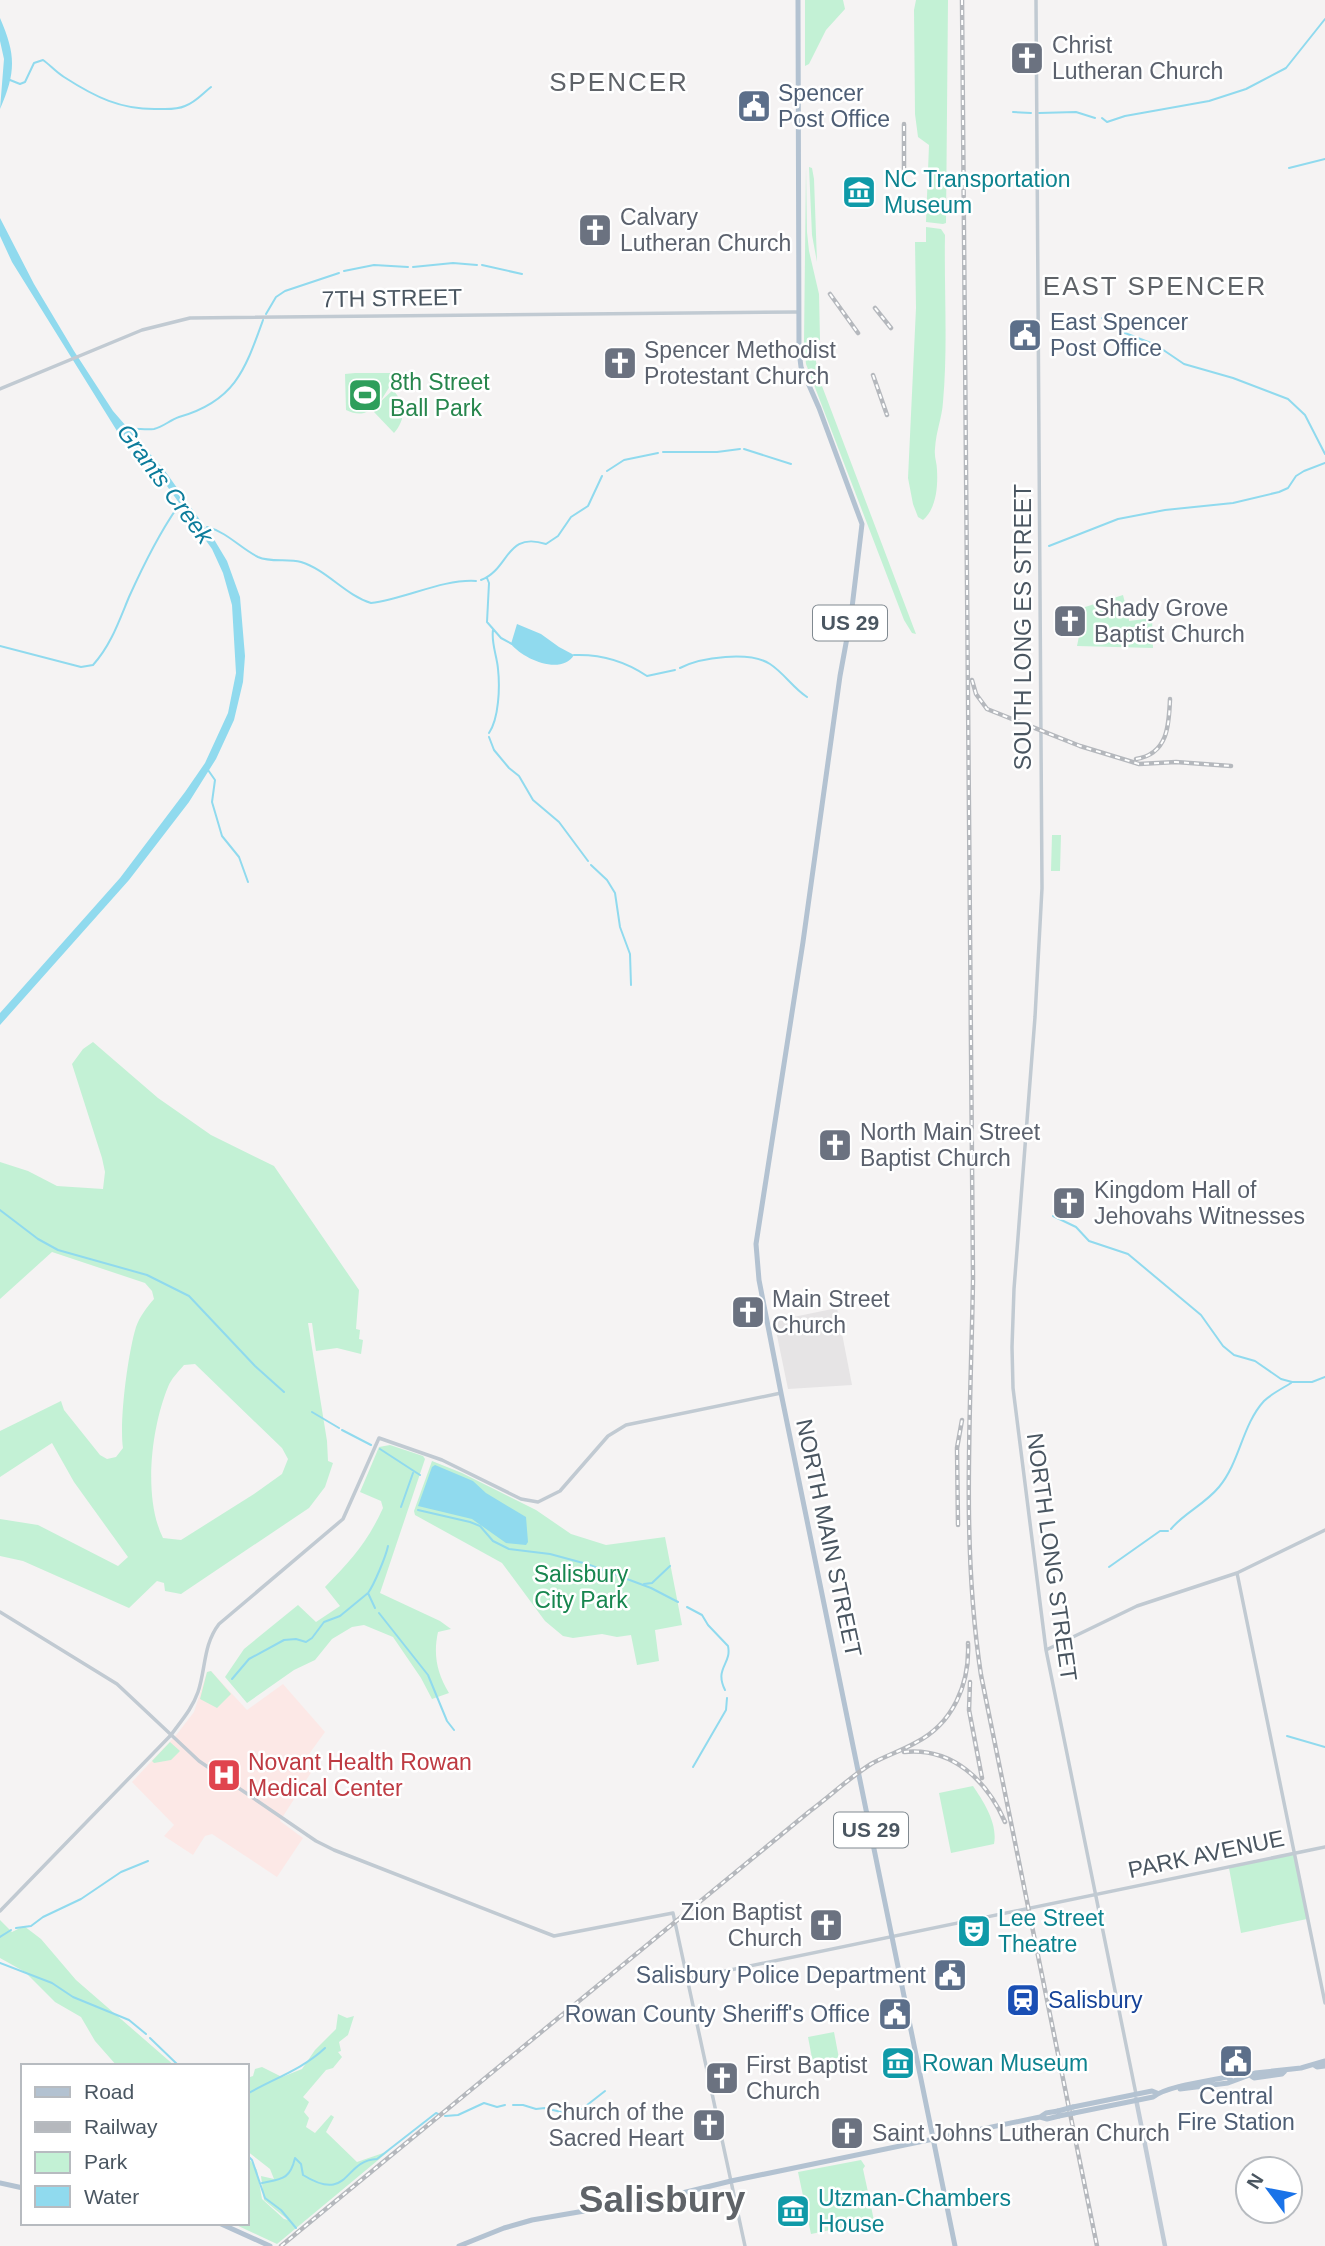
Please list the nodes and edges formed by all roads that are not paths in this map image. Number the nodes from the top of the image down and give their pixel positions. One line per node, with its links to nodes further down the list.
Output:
1 (798, 0): 3 (main road, US 29)
2 (1036, 0): 5 (street, SOUTH LONG ES STREET)
3 (798, 313): 4 (street, 7TH STREET); 6 (main road, NORTH MAIN STREET / US 29)
4 (0, 389)
5 (1035, 1017): 10 (street, NORTH LONG STREET)
6 (781, 1393): 11 (street); 16 (main road, NORTH MAIN STREET / US 29)
7 (1325, 1530): 8 (street)
8 (1237, 1573): 10 (street); 13 (street)
9 (0, 1612): 11 (street)
10 (1046, 1650): 14 (street, NORTH LONG STREET)
11 (170, 1735): 15 (street); 17 (street)
12 (1325, 1847): 13 (street, PARK AVENUE)
13 (1294, 1853): 14 (street, PARK AVENUE); 18 (street)
14 (1095, 1895): 16 (street, PARK AVENUE); 20 (street, NORTH LONG STREET)
15 (0, 1911)
16 (892, 1936): 17 (street, PARK AVENUE); 21 (main road, NORTH MAIN STREET / US 29)
17 (687, 1979): 22 (street)
18 (1325, 2003)
19 (1325, 2064): 20 (main road)
20 (1136, 2097): 21 (main road, bridge); 30 (main road)
21 (933, 2139): 22 (main road); 29 (main road, US 29)
22 (731, 2180): 27 (main road); 28 (street)
23 (0, 2183): 24 (main road)
24 (21, 2188)
25 (223, 2225): 26 (main road)
26 (270, 2246)
27 (459, 2246)
28 (745, 2246)
29 (955, 2246)
30 (1165, 2246)

